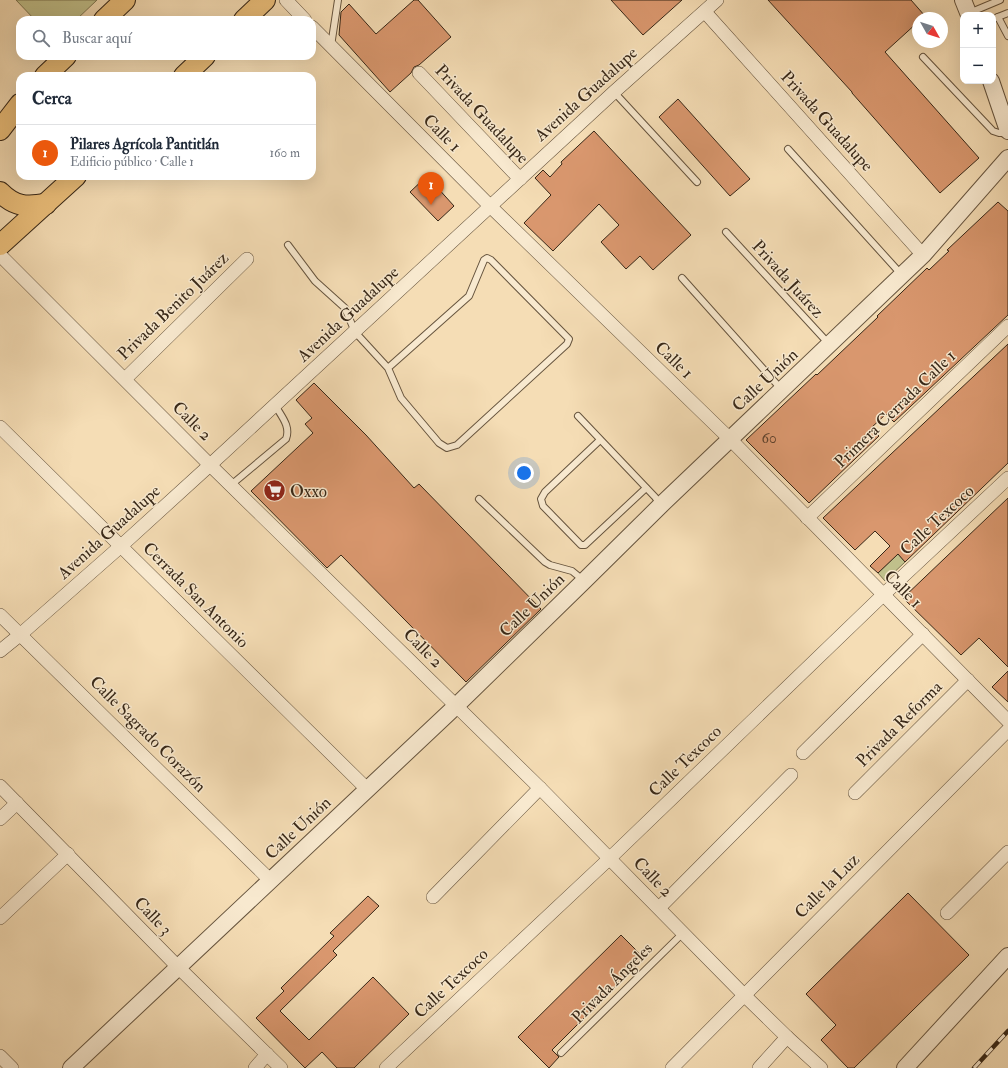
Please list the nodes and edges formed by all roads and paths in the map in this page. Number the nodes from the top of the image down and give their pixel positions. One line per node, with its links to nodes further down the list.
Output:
1 (125, 0): 10 (main road)
2 (265, 0): 11 (main road)
3 (286, 0): 12 (street)
4 (338, 0): 16 (lane)
5 (717, 0): 8 (street, Avenida Guadalupe)
6 (1000, 0): 7 (lane)
7 (967, 9)
8 (704, 12): 24 (street, Avenida Guadalupe); 40 (street, Privada Guadalupe)
9 (1008, 13): 13 (lane)
10 (108, 16)
11 (248, 16)
12 (301, 16)
13 (996, 18): 15 (lane)
14 (316, 31): 16 (street, Calle 1)
15 (1008, 36)
16 (331, 47): 35 (street, Calle 1)
17 (924, 56): 27 (lane)
18 (62, 60): 20 (main road)
19 (201, 60): 21 (main road)
20 (49, 72)
21 (188, 72)
22 (419, 73): 30 (street, Privada Guadalupe)
23 (992, 84): 27 (street)
24 (614, 92): 30 (street, Avenida Guadalupe); 32 (lane)
25 (16, 109): 26 (main road)
26 (0, 130)
27 (1008, 132)
28 (788, 149): 42 (lane)
29 (1008, 158): 40 (street, Calle Unión)
30 (520, 179): 35 (street, Avenida Guadalupe)
31 (72, 180): 34 (main road)
32 (697, 182)
33 (0, 192): 34 (main road)
34 (46, 204): 37 (main road)
35 (490, 207): 45 (street, Avenida Guadalupe); 53 (street, Calle 1)
36 (726, 232): 46 (lane, Privada Juárez)
37 (0, 245)
38 (288, 245): 45 (lane)
39 (0, 255): 48 (street, Calle 2)
40 (923, 255): 42 (street, Calle Unión)
41 (247, 259): 48 (street, Privada Benito Juárez)
42 (902, 275): 46 (street, Calle Unión)
43 (682, 278): 49 (lane)
44 (1008, 326): 61 (street, Primera Cerrada Calle 1)
45 (355, 332): 47 (lane); 50 (street, Avenida Guadalupe)
46 (829, 345): 49 (street, Calle Unión)
47 (388, 368): 47 (lane)
48 (125, 379): 55 (street, Calle 2)
49 (782, 390): 53 (street, Calle Unión)
50 (275, 405): 55 (street, Avenida Guadalupe); 57 (lane)
51 (578, 416): 54 (lane)
52 (0, 427): 62 (street, Cerrada San Antonio)
53 (730, 439): 60 (street, Calle Unión); 61 (street, Calle 1)
54 (600, 440): 58 (lane); 58 (lane)
55 (210, 465): 57 (street, Calle 2); 62 (street, Avenida Guadalupe)
56 (1008, 478): 64 (street, Calle Texcoco)
57 (231, 485): 70 (street, Calle 2)
58 (646, 488): 60 (lane)
59 (479, 499): 63 (lane)
60 (661, 505): 63 (street, Calle Unión)
61 (807, 518): 64 (street, Calle 1)
62 (121, 546): 66 (street, Avenida Guadalupe); 77 (street, Cerrada San Antonio)
63 (584, 581): 70 (street, Calle Unión)
64 (883, 595): 67 (street, Calle 1); 83 (street, Calle Texcoco)
65 (0, 615): 66 (street, Calle Sagrado Corazón)
66 (21, 634): 68 (street, Avenida Guadalupe); 84 (street, Calle Sagrado Corazón)
67 (923, 634): 69 (street, Calle 1); 73 (street)
68 (0, 651)
69 (968, 680): 71 (street, Calle 1); 78 (street, Privada Reforma)
70 (456, 706): 76 (street, Calle 2); 77 (street, Calle Unión)
71 (1008, 721)
72 (1008, 730): 92 (street, Calle la Luz)
73 (803, 752)
74 (790, 775): 86 (street)
75 (0, 786): 79 (street, Calle 3)
76 (540, 788): 83 (street, Calle 2); 85 (street)
77 (367, 789): 84 (street, Calle Unión)
78 (855, 793)
79 (17, 803): 80 (street); 82 (street, Calle 3)
80 (0, 819)
81 (1008, 852): 87 (street)
82 (68, 854): 88 (street); 91 (street, Calle 3)
83 (610, 858): 86 (street, Calle 2); 101 (street, Calle Texcoco)
84 (270, 880): 91 (street, Calle Unión)
85 (433, 897)
86 (659, 908): 89 (street, Calle 2)
87 (947, 914)
88 (0, 918)
89 (682, 933): 92 (street, Calle 2); 95 (lane, Privada Ángeles)
90 (1008, 956): 105 (street)
91 (178, 967): 94 (street, Calle 3); 98 (street, Calle Unión)
92 (744, 995): 93 (street, Calle 2); 102 (street, Calle la Luz)
93 (787, 1037): 103 (street); 104 (street, Calle 2)
94 (267, 1054): 99 (street); 100 (street, Calle 3)
95 (562, 1054)
96 (0, 1056): 97 (street)
97 (12, 1068)
98 (71, 1068)
99 (255, 1068)
100 (281, 1068)
101 (386, 1068)
102 (672, 1068)
103 (759, 1068)
104 (821, 1068)
105 (905, 1068)

